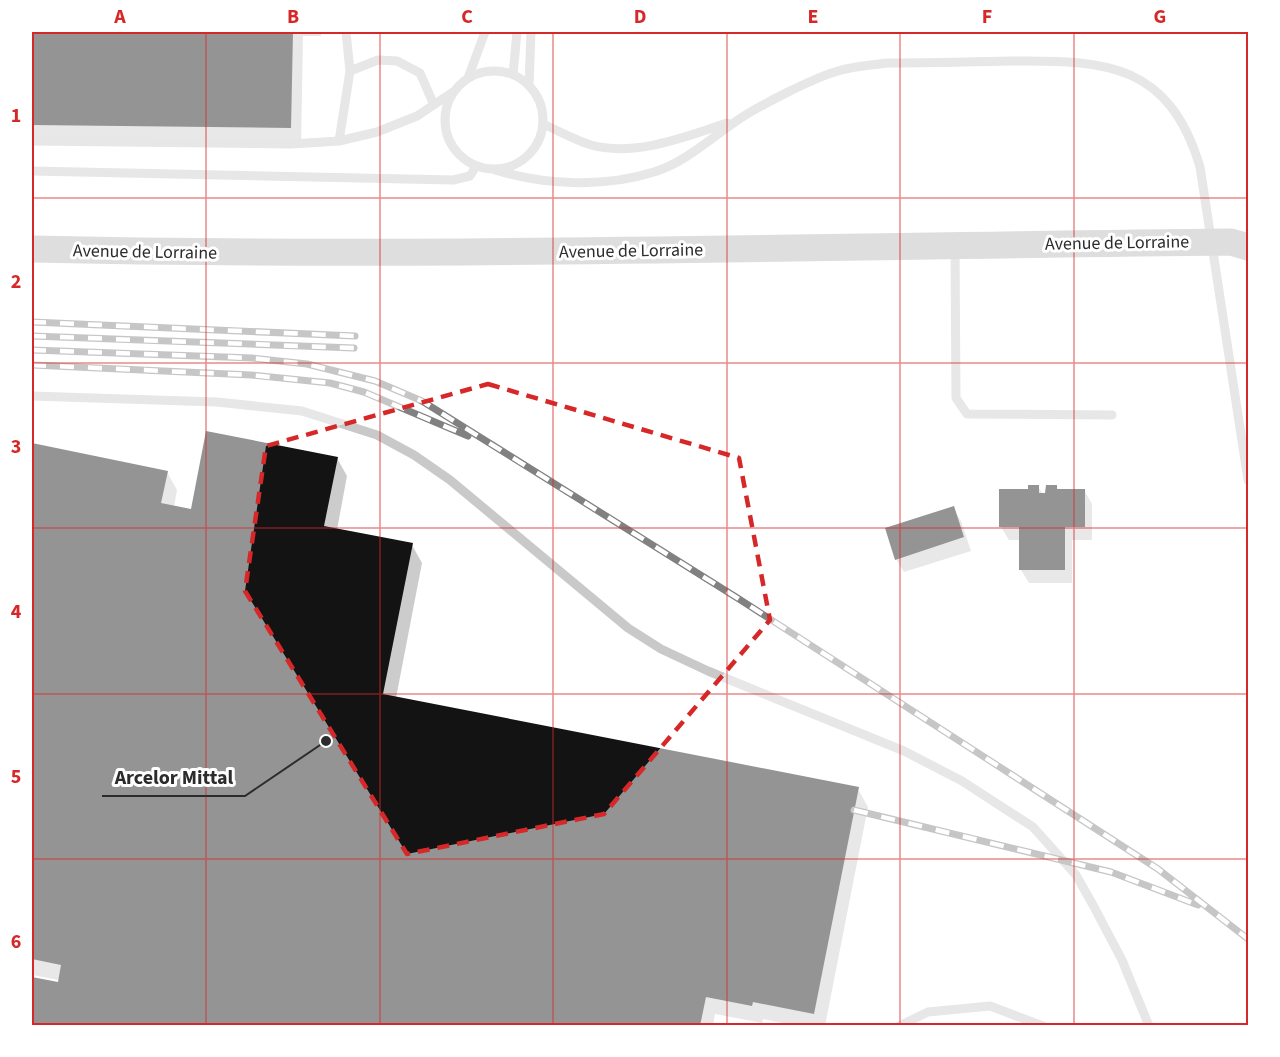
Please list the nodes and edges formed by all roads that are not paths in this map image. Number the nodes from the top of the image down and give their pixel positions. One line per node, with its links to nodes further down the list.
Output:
1 (346, 32): 5 (lane)
2 (484, 32): 7 (lane)
3 (517, 32): 6 (lane)
4 (531, 32): 8 (lane)
5 (350, 71): 10 (lane); 14 (lane)
6 (513, 75): 7 (lane); 8 (lane)
7 (468, 78): 9 (lane)
8 (529, 86): 12 (lane)
9 (453, 92): 10 (lane); 15 (lane)
10 (434, 105): 14 (lane)
11 (738, 120): 12 (lane); 16 (lane); 23 (lane)
12 (543, 124): 16 (lane)
13 (32, 141): 14 (lane)
14 (339, 141)
15 (476, 166): 16 (lane); 17 (lane)
16 (495, 170)
17 (32, 171)
18 (1242, 241): 19 (main road, Avenue de Lorraine)
19 (955, 246): 20 (main road, Avenue de Lorraine); 22 (lane)
20 (32, 249)
21 (32, 396): 26 (lane)
22 (1112, 414)
23 (1248, 480)
24 (899, 1026): 25 (lane)
25 (1043, 1026)
26 (1149, 1026)

